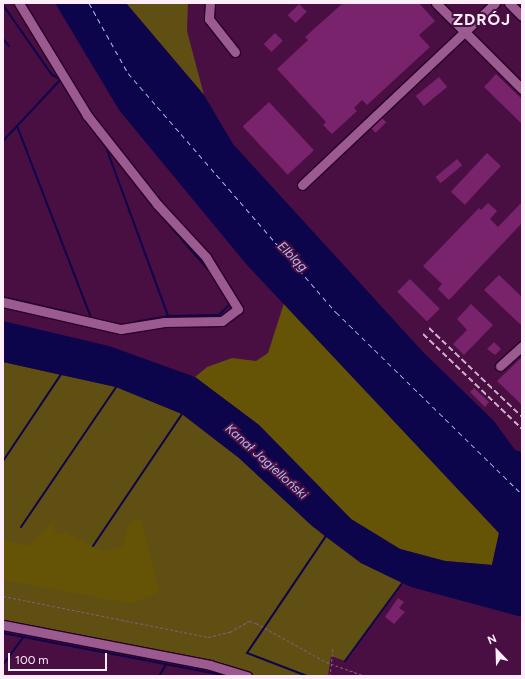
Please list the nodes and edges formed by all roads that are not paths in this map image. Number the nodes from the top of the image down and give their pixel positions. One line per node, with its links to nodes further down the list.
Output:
1 (19, 3): 11 (street)
2 (210, 3): 8 (street)
3 (436, 3): 7 (street)
4 (495, 3): 7 (street)
5 (509, 3): 6 (street)
6 (522, 16)
7 (464, 33): 9 (street); 10 (street)
8 (235, 52)
9 (522, 89)
10 (302, 185)
11 (3, 302)
12 (522, 346): 13 (street)
13 (500, 366)
14 (3, 625): 15 (street)
15 (247, 676)

